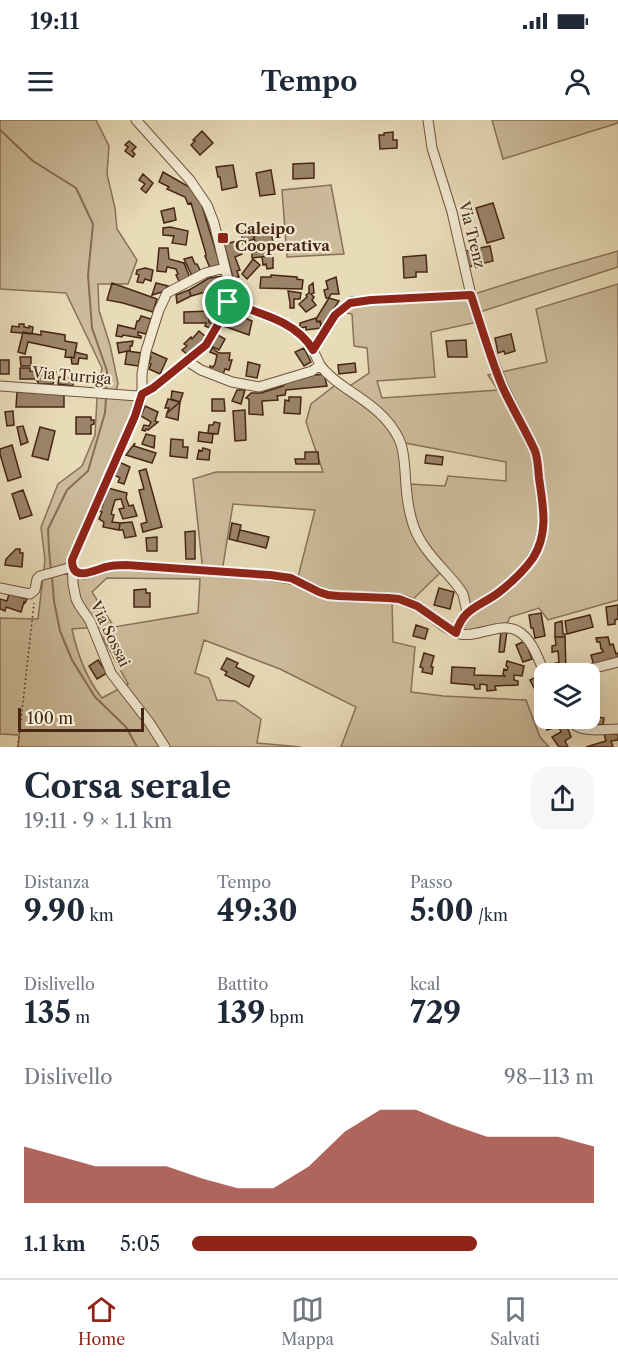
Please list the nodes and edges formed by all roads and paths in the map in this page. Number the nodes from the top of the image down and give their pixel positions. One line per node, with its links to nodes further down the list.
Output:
1 (136, 120): 3 (street)
2 (428, 120): 4 (street, Via Trenz)
3 (225, 268): 5 (street); 10 (street)
4 (471, 295): 6 (street); 14 (street, Via Trenz)
5 (228, 302): 6 (street); 7 (street)
6 (313, 350): 8 (street)
7 (188, 361): 8 (street); 10 (street)
8 (320, 365): 14 (street)
9 (0, 386): 10 (street, Via Turriga)
10 (142, 394): 11 (street)
11 (68, 568): 13 (street); 15 (street); 22 (street, Via Sossai)
12 (0, 588): 13 (street)
13 (35, 590): 21 (path)
14 (467, 612): 15 (street)
15 (456, 633): 17 (street)
16 (618, 662): 18 (street)
17 (540, 663)
18 (600, 667)
19 (600, 729): 20 (street)
20 (618, 729)
21 (18, 747)
22 (165, 747)

